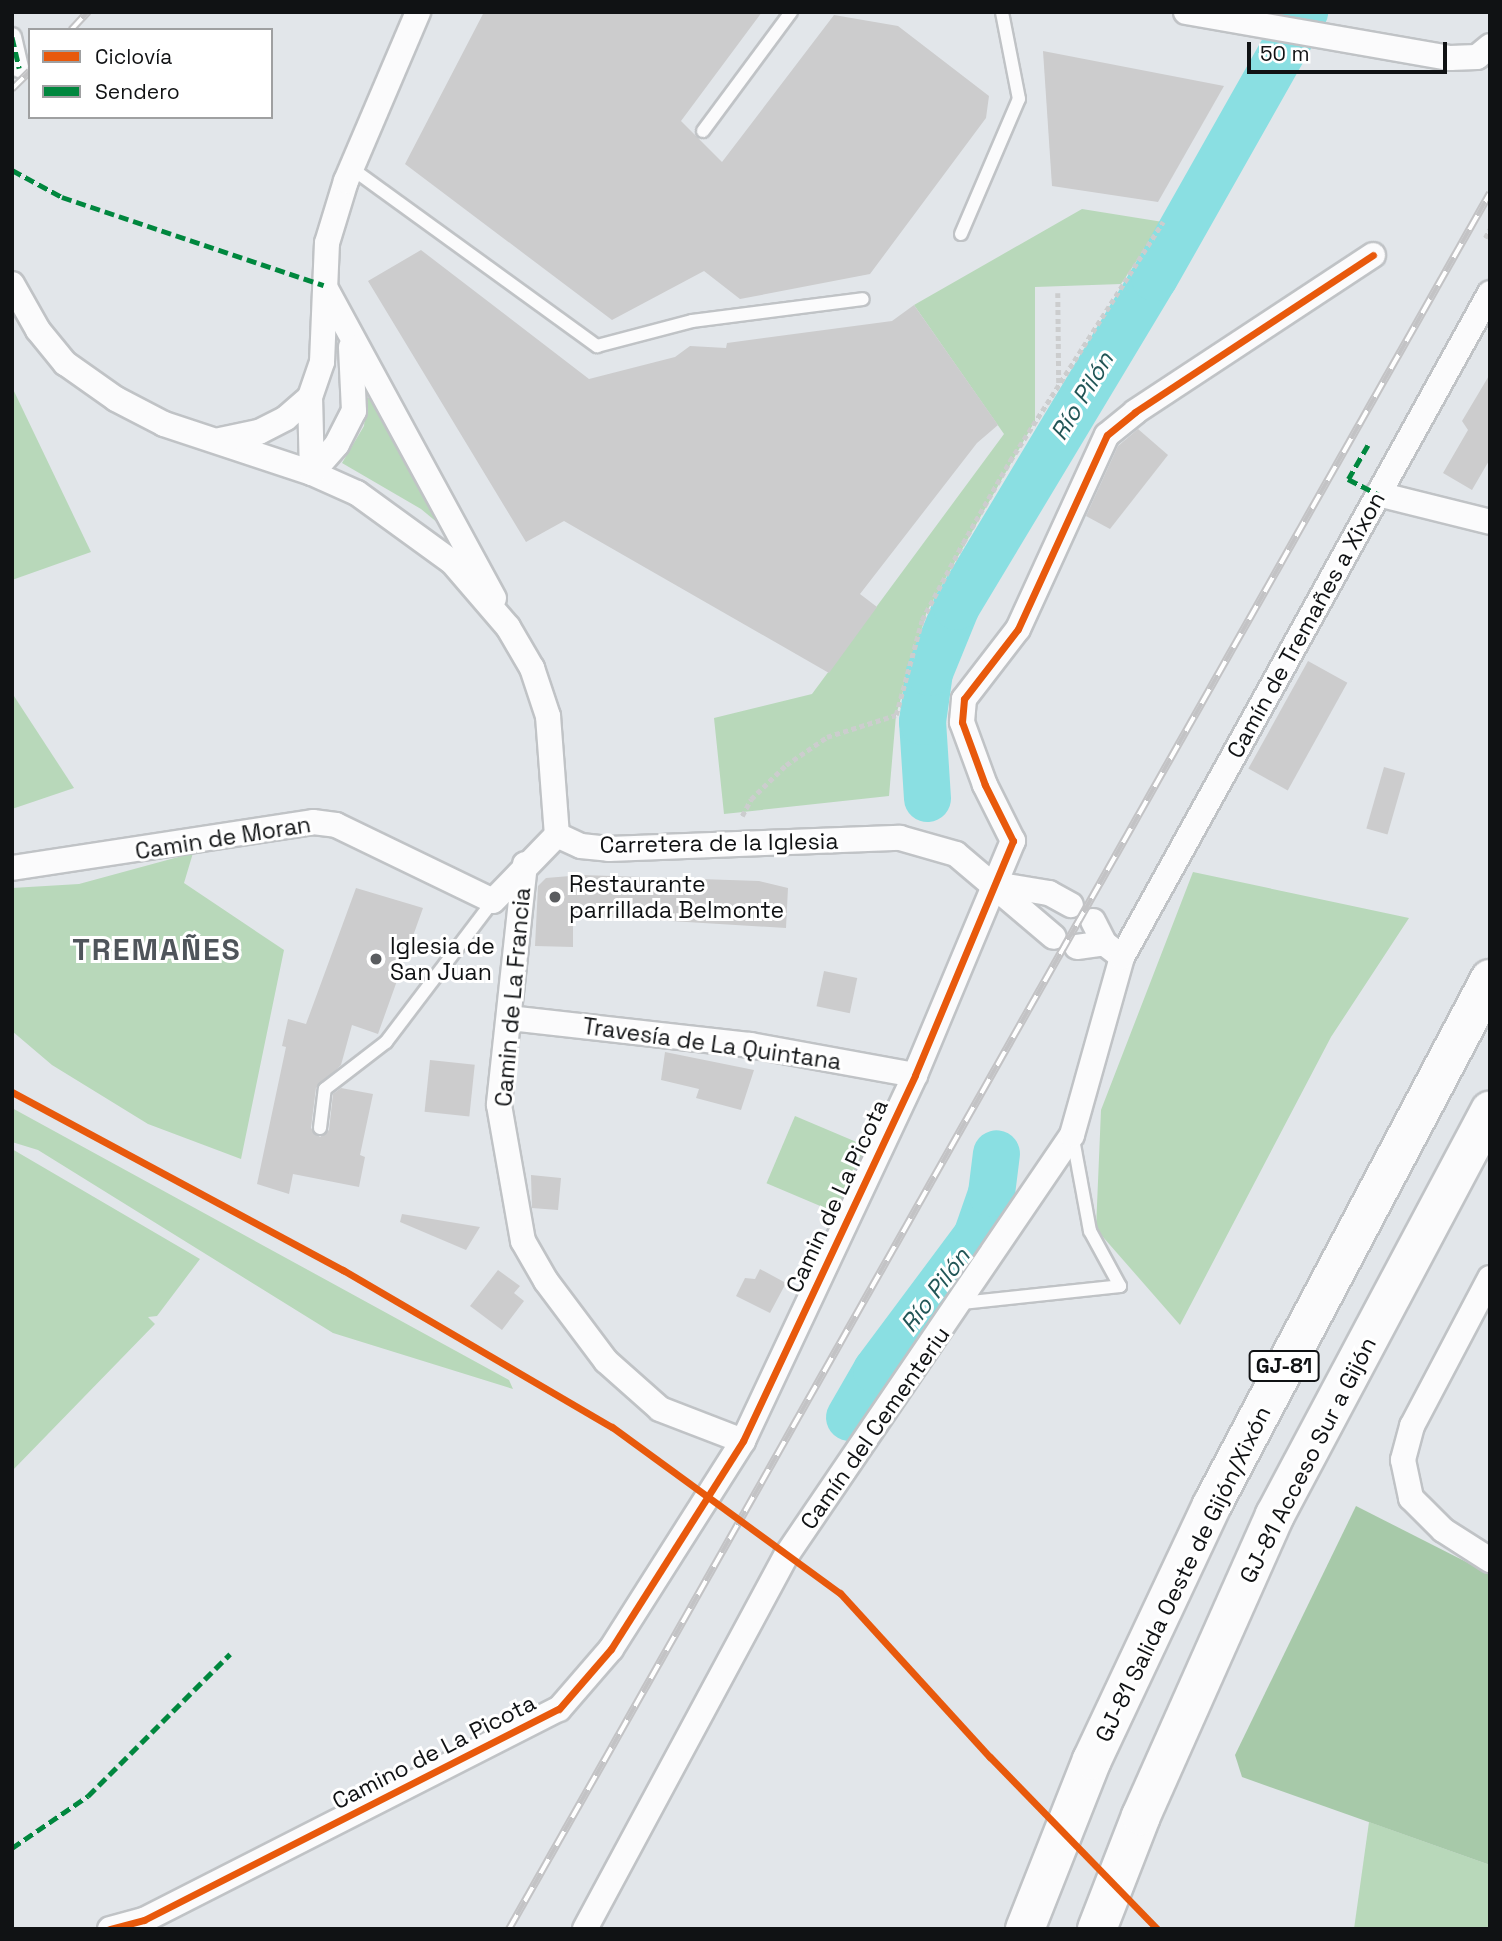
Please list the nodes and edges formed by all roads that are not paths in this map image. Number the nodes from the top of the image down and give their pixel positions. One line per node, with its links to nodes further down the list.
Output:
1 (418, 12): 9 (street)
2 (791, 12): 8 (lane)
3 (1002, 12): 10 (lane)
4 (1186, 12): 6 (street)
5 (12, 37): 7 (street)
6 (1490, 46)
7 (19, 68)
8 (703, 131)
9 (351, 168): 13 (street); 15 (lane)
10 (961, 234)
11 (1373, 255): 26 (street, Camin de La Picota)
12 (12, 284): 18 (street)
13 (324, 285): 16 (street); 17 (street)
14 (1490, 293): 20 (street, Camín de Tremañes a Xixon)
15 (863, 299)
16 (351, 342): 19 (street); 22 (street)
17 (310, 397): 18 (street); 19 (street)
18 (219, 440): 19 (street)
19 (312, 473): 22 (street)
20 (1378, 494): 21 (street); 30 (street, Camín de Tremañes a Xixon)
21 (1490, 522)
22 (508, 627): 23 (street)
23 (557, 835): 24 (street); 26 (street, Carretera de la Iglesia)
24 (525, 864): 27 (street); 33 (street, Camin de La Francia)
25 (12, 868): 27 (street, Camin de Moran)
26 (995, 884): 28 (street, Carretera de la Iglesia); 29 (street, Carretera de la Iglesia); 34 (street, Camin de La Picota)
27 (493, 901): 36 (lane)
28 (1071, 905)
29 (1054, 937)
30 (1107, 940): 31 (street); 37 (street, Camín del Cementeriu)
31 (1077, 947)
32 (1490, 979): 46 (highway, GJ-81 Salida Oeste de Gijón/Xixón / GJ-81)
33 (509, 1018): 34 (street, Travesía de La Quintana); 40 (street, Camin de La Francia)
34 (915, 1075): 40 (street, Camin de La Picota)
35 (1490, 1111): 47 (highway, GJ-81 Acceso Sur a Gijón / GJ-81)
36 (320, 1128)
37 (1072, 1135): 39 (street, Camín del Cementeriu); 39 (lane)
38 (1490, 1278): 42 (street)
39 (962, 1303): 45 (street, Camín del Cementeriu)
40 (743, 1441): 41 (street, Camin de La Picota)
41 (696, 1515): 43 (street, Camino de La Picota)
42 (1490, 1560)
43 (140, 1924): 44 (street, Camino de La Picota)
44 (110, 1929)
45 (585, 1929)
46 (1025, 1929)
47 (1097, 1929)

